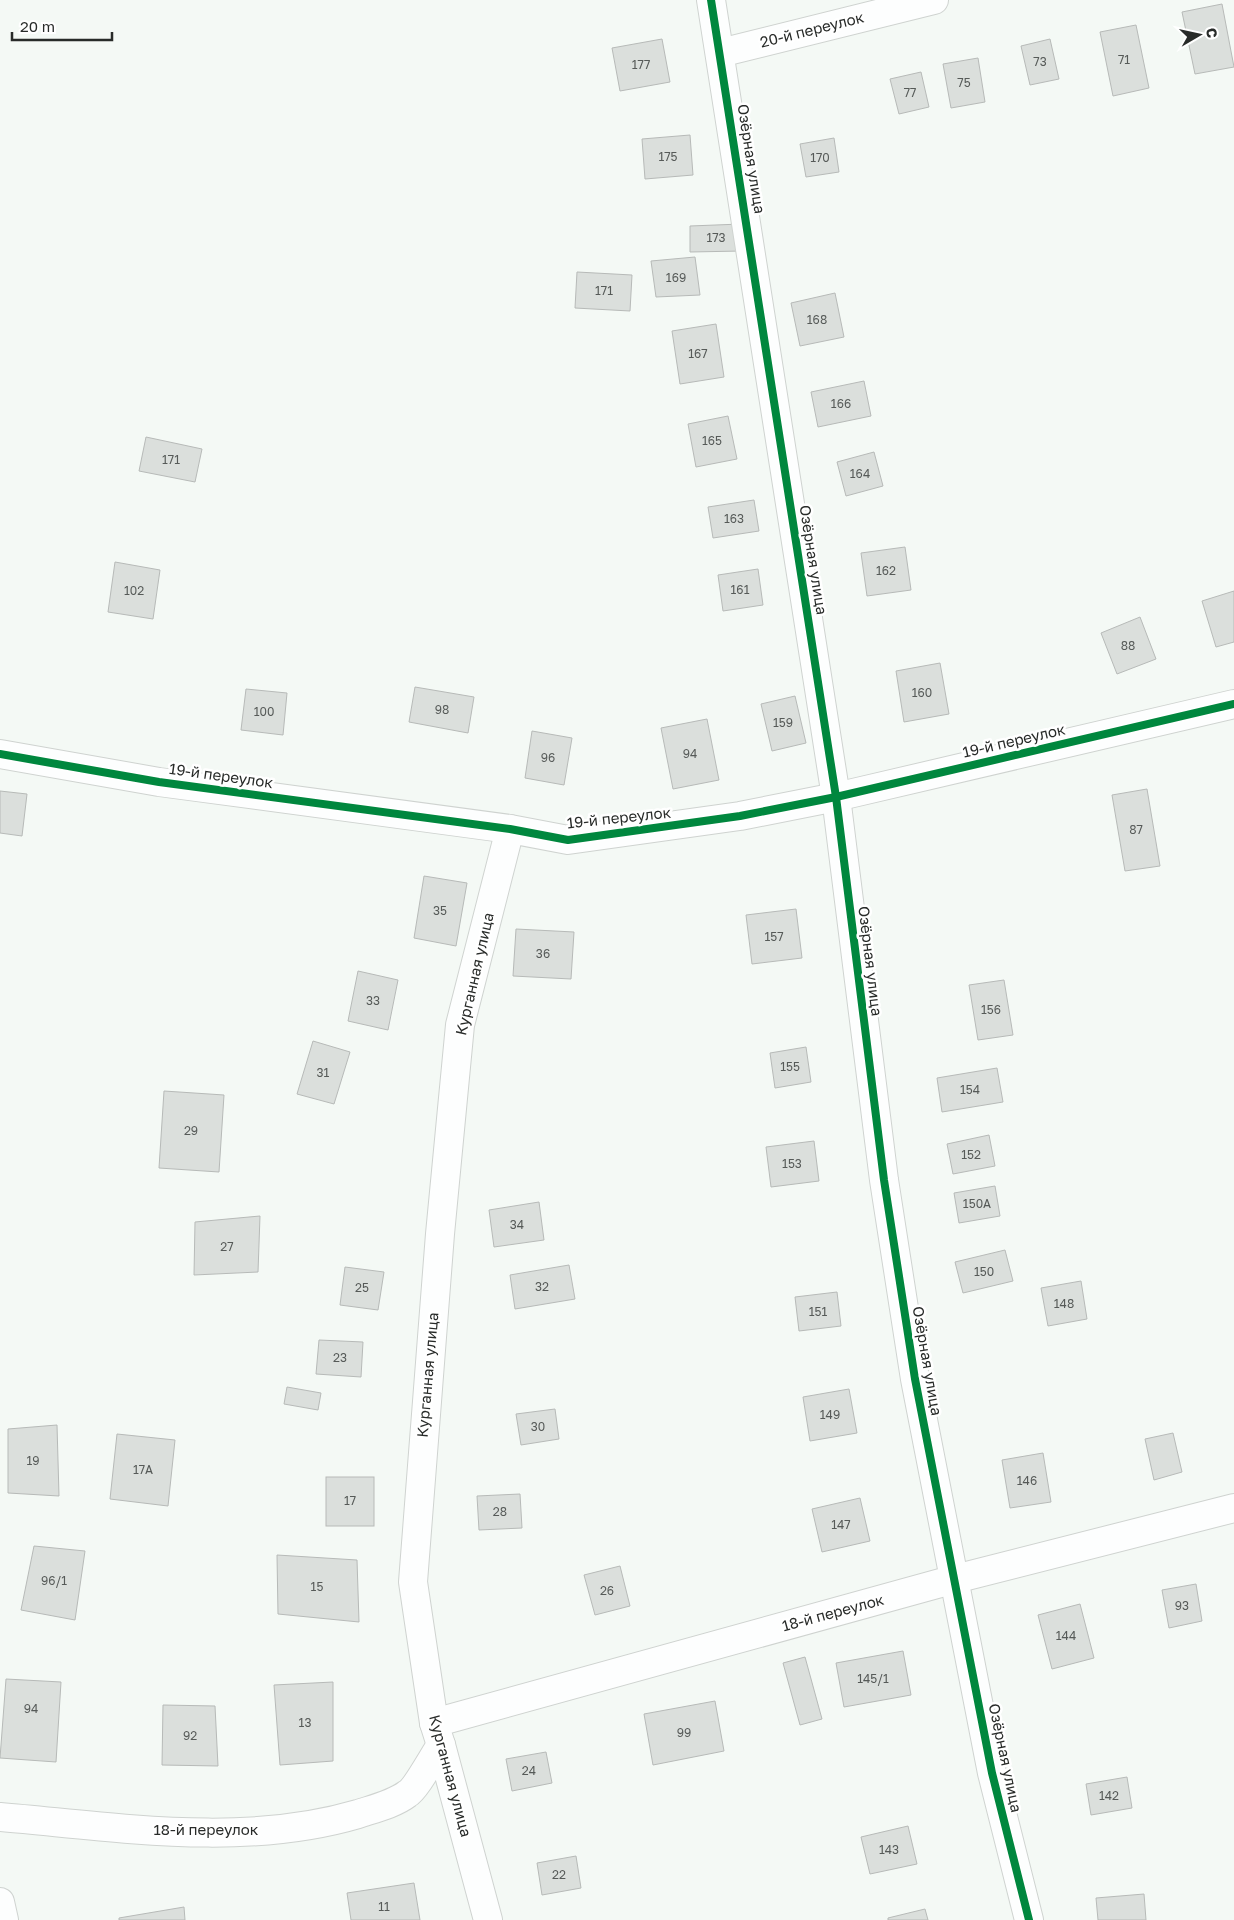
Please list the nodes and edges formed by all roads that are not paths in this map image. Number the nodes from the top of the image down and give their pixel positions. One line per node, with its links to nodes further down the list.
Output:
1 (711, 0): 3 (street, Озёрная улица)
2 (934, 0): 3 (street, 20-й переулок)
3 (720, 53): 6 (street, Озёрная улица)
4 (1234, 704): 6 (street, 19-й переулок)
5 (0, 754): 7 (street, 19-й переулок)
6 (836, 797): 7 (street, 19-й переулок); 9 (street, Озёрная улица)
7 (510, 829): 10 (street, Курганная улица)
8 (1234, 1508): 9 (street, 18-й переулок)
9 (955, 1579): 10 (street, 18-й переулок); 13 (street, Озёрная улица)
10 (437, 1734): 11 (street, 18-й переулок); 12 (street, Курганная улица)
11 (0, 1817)
12 (488, 1920)
13 (1029, 1920)

